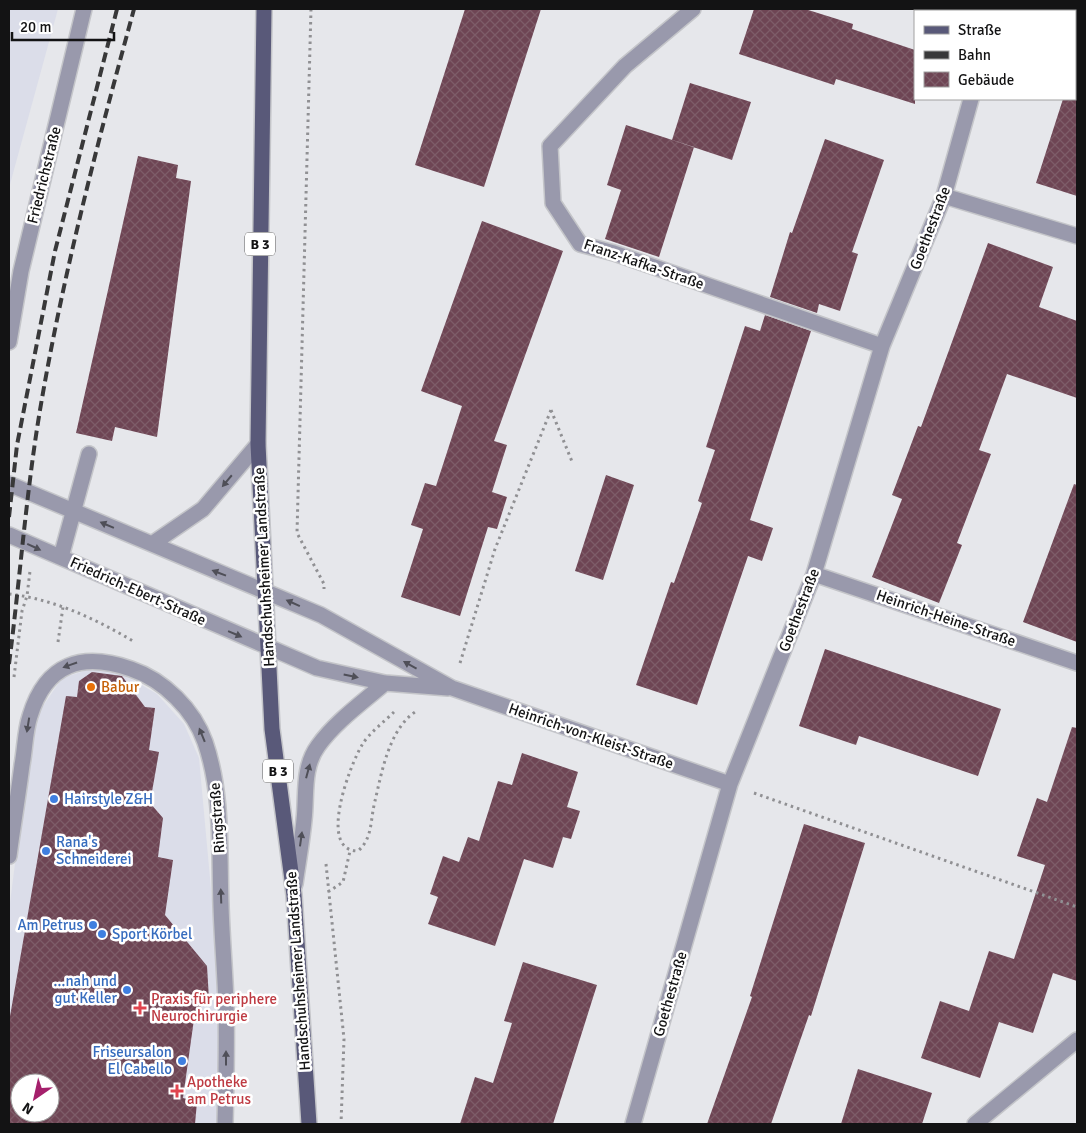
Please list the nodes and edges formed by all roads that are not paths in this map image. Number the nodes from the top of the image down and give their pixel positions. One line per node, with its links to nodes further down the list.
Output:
1 (84, 9): 7 (street, Friedrichstraße)
2 (264, 9): 9 (main road, Handschuhsheimer Landstraße / B 3)
3 (693, 9): 8 (street, Franz-Kafka-Straße)
4 (971, 100): 5 (street, Goethestraße)
5 (944, 196): 6 (street); 8 (street, Goethestraße)
6 (1077, 236)
7 (9, 342)
8 (882, 346): 16 (street, Goethestraße)
9 (258, 444): 14 (street, one-way to 14); 17 (main road, Handschuhsheimer Landstraße / B 3)
10 (89, 454): 12 (street)
11 (9, 484): 12 (street)
12 (74, 512): 14 (street, one-way to 12); 15 (street)
13 (9, 535): 15 (street, Friedrich-Ebert-Straße, one-way to 15)
14 (152, 544): 17 (street, one-way to 14)
15 (61, 558): 18 (street, Friedrich-Ebert-Straße, one-way to 18)
16 (814, 574): 19 (street, Heinrich-Heine-Straße); 22 (street, Goethestraße)
17 (265, 590): 18 (main road, Handschuhsheimer Landstraße / B 3); 21 (street, Heinrich-von-Kleist-Straße, one-way to 17)
18 (268, 648): 20 (street, Heinrich-von-Kleist-Straße, one-way to 20); 24 (main road, Handschuhsheimer Landstraße / B 3)
19 (1077, 663)
20 (385, 683): 21 (street, Heinrich-von-Kleist-Straße); 24 (street, one-way to 20)
21 (452, 688): 22 (street, Heinrich-von-Kleist-Straße)
22 (730, 784): 28 (street, Goethestraße)
23 (9, 856): 26 (street, Ringstraße, one-way to 23)
24 (294, 895): 27 (main road, Handschuhsheimer Landstraße / B 3)
25 (1077, 1040): 29 (street)
26 (226, 1124)
27 (309, 1124)
28 (633, 1124)
29 (974, 1124)

